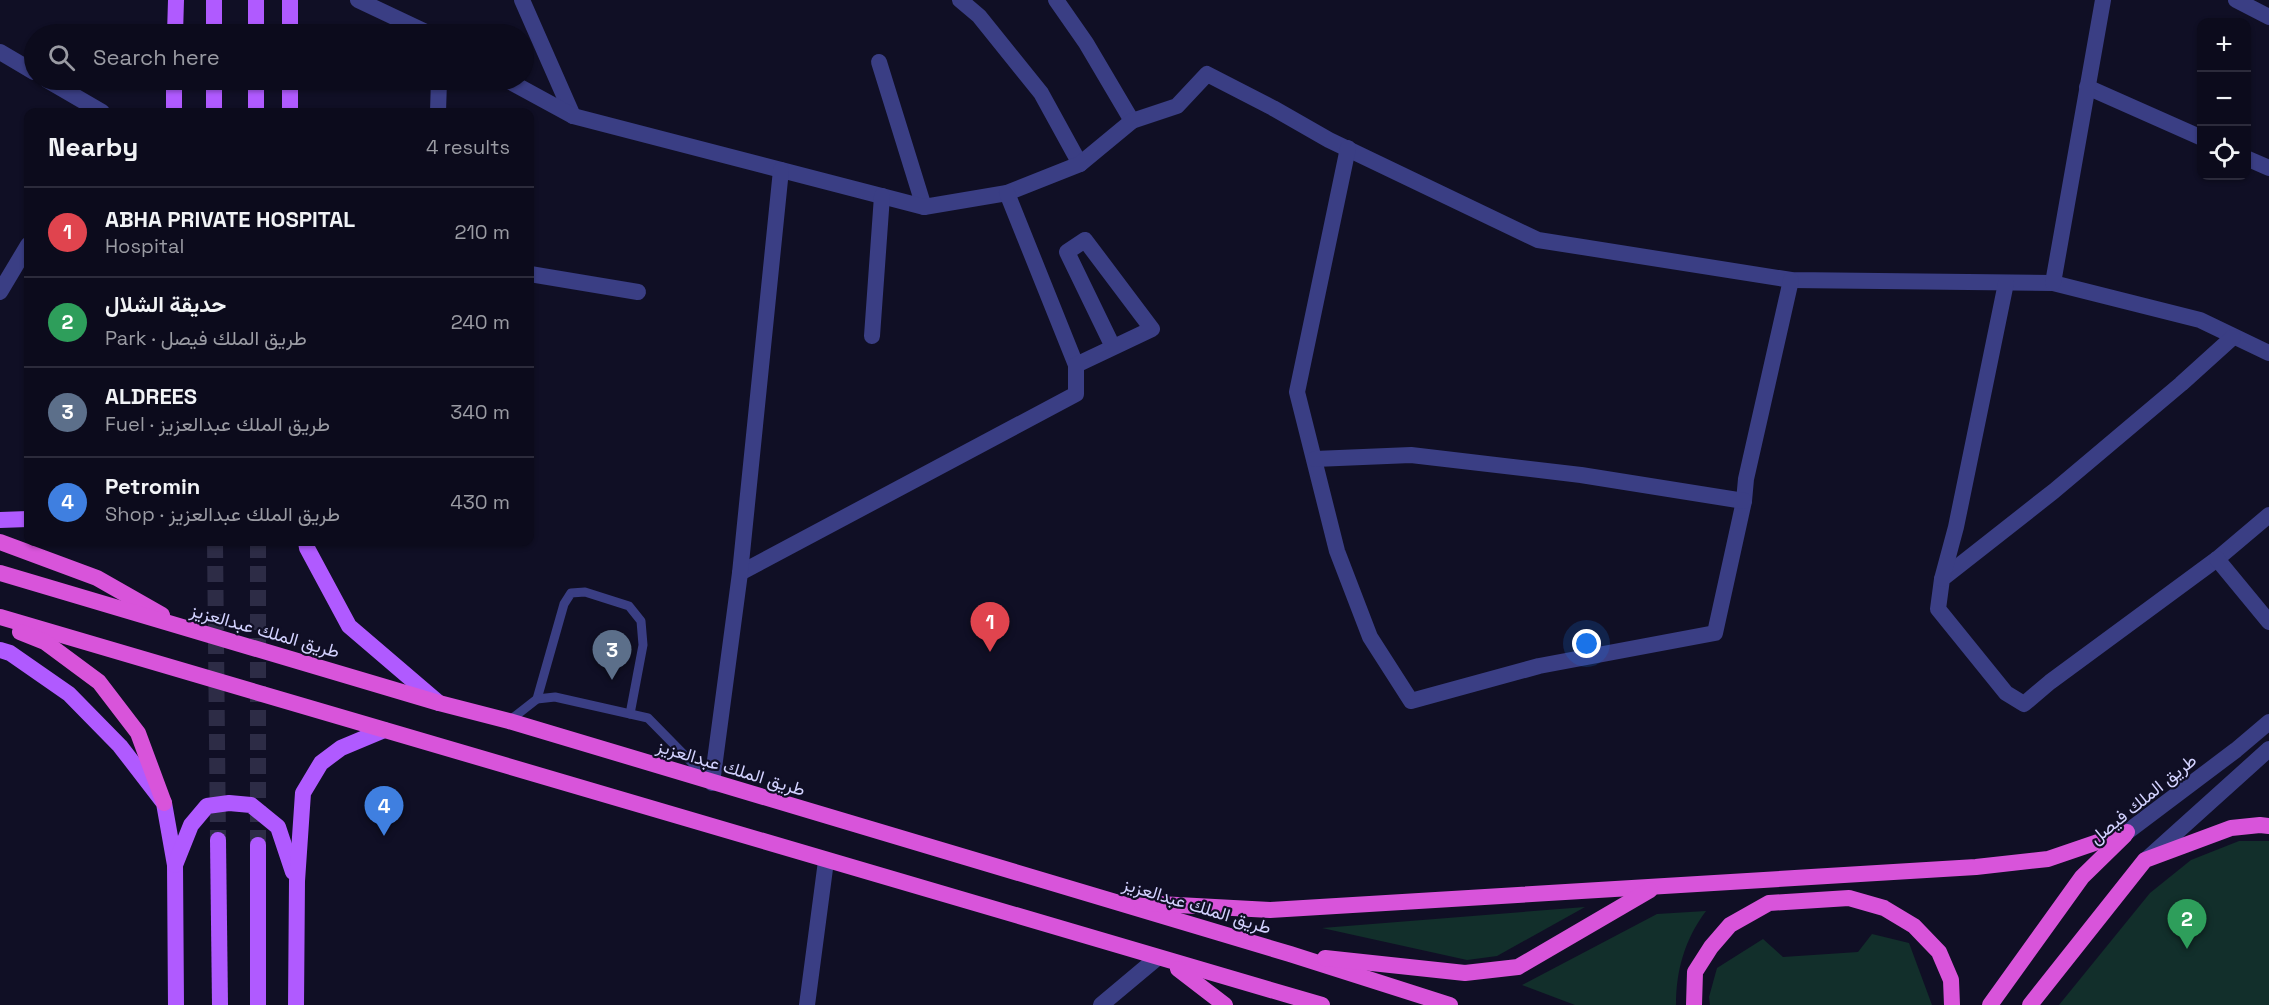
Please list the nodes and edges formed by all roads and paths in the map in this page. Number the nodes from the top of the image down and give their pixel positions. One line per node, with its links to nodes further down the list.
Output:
1 (176, 0): 12 (main road)
2 (214, 0): 13 (main road)
3 (256, 0): 14 (main road)
4 (290, 0): 15 (main road)
5 (358, 0): 16 (street)
6 (522, 0): 17 (street)
7 (960, 0): 41 (street)
8 (1056, 0): 37 (street)
9 (2103, 0): 22 (street)
10 (2236, 0): 11 (street)
11 (2269, 17)
12 (176, 24)
13 (214, 24)
14 (256, 24)
15 (290, 24)
16 (409, 24)
17 (533, 24)
18 (534, 27): 36 (street)
19 (0, 52): 21 (street)
20 (879, 62): 46 (street)
21 (24, 66)
22 (2088, 87): 38 (street); 50 (street)
23 (64, 90): 30 (street)
24 (174, 90): 31 (main road)
25 (214, 90): 32 (main road)
26 (256, 90): 33 (main road)
27 (290, 90): 34 (main road)
28 (439, 90): 35 (street)
29 (525, 90): 36 (street)
30 (95, 108)
31 (174, 108)
32 (214, 108)
33 (256, 108)
34 (290, 108)
35 (438, 108)
36 (573, 116): 43 (street)
37 (1132, 121): 39 (street); 41 (street)
38 (2197, 136)
39 (1348, 148): 49 (street); 59 (street)
40 (2251, 160): 42 (street)
41 (1080, 164): 44 (street)
42 (2269, 168)
43 (781, 170): 45 (street); 68 (street)
44 (1007, 193): 46 (street); 58 (street)
45 (882, 196): 46 (street); 54 (street)
46 (924, 207)
47 (24, 252): 52 (street)
48 (534, 275): 53 (street)
49 (1791, 280): 51 (street); 60 (street)
50 (2053, 283): 51 (street); 55 (street)
51 (2006, 284): 69 (street)
52 (0, 291)
53 (638, 292)
54 (872, 336)
55 (2233, 337): 57 (street); 69 (street)
56 (1113, 347): 56 (street); 58 (street)
57 (2269, 353)
58 (1076, 364): 68 (street)
59 (1315, 459): 60 (street); 60 (street)
60 (1744, 501)
61 (2269, 515): 66 (street)
62 (24, 519): 63 (main road)
63 (0, 520)
64 (0, 542): 73 (highway)
65 (307, 546): 76 (main road)
66 (2217, 559): 69 (street); 71 (street)
67 (0, 573): 73 (highway, طريق الملك عبدالعزيز)
68 (740, 573): 82 (street)
69 (1942, 579)
70 (0, 617): 80 (highway)
71 (2269, 622)
72 (0, 624): 83 (highway)
73 (186, 629): 76 (highway, طريق الملك عبدالعزيز)
74 (0, 650): 83 (main road)
75 (537, 699): 77 (lane); 77 (lane); 78 (lane)
76 (439, 703): 78 (highway, طريق الملك عبدالعزيز)
77 (630, 714): 82 (lane)
78 (509, 721): 82 (highway, طريق الملك عبدالعزيز)
79 (2269, 722): 85 (street, طريق الملك فيصل)
80 (384, 730): 89 (highway); 91 (main road)
81 (2269, 749): 88 (street)
82 (712, 783): 93 (highway, طريق الملك عبدالعزيز)
83 (164, 803): 90 (main road)
84 (2269, 826): 88 (highway)
85 (2127, 832): 92 (highway); 107 (highway, طريق الملك فيصل)
86 (218, 840): 97 (main road)
87 (258, 845): 98 (main road)
88 (2145, 860): 108 (highway)
89 (826, 861): 95 (highway); 100 (street)
90 (175, 865): 91 (main road); 96 (main road)
91 (297, 881): 99 (main road)
92 (1653, 888): 93 (highway); 94 (highway)
93 (1114, 902): 94 (highway, طريق الملك عبدالعزيز)
94 (1290, 954): 104 (highway, طريق الملك عبدالعزيز)
95 (1162, 959): 101 (street); 102 (highway); 103 (highway)
96 (176, 1005)
97 (220, 1005)
98 (258, 1005)
99 (296, 1005)
100 (807, 1005)
101 (1101, 1005)
102 (1225, 1005)
103 (1322, 1005)
104 (1450, 1005)
105 (1694, 1005): 106 (highway)
106 (1952, 1005)
107 (1990, 1005)
108 (2030, 1005)

